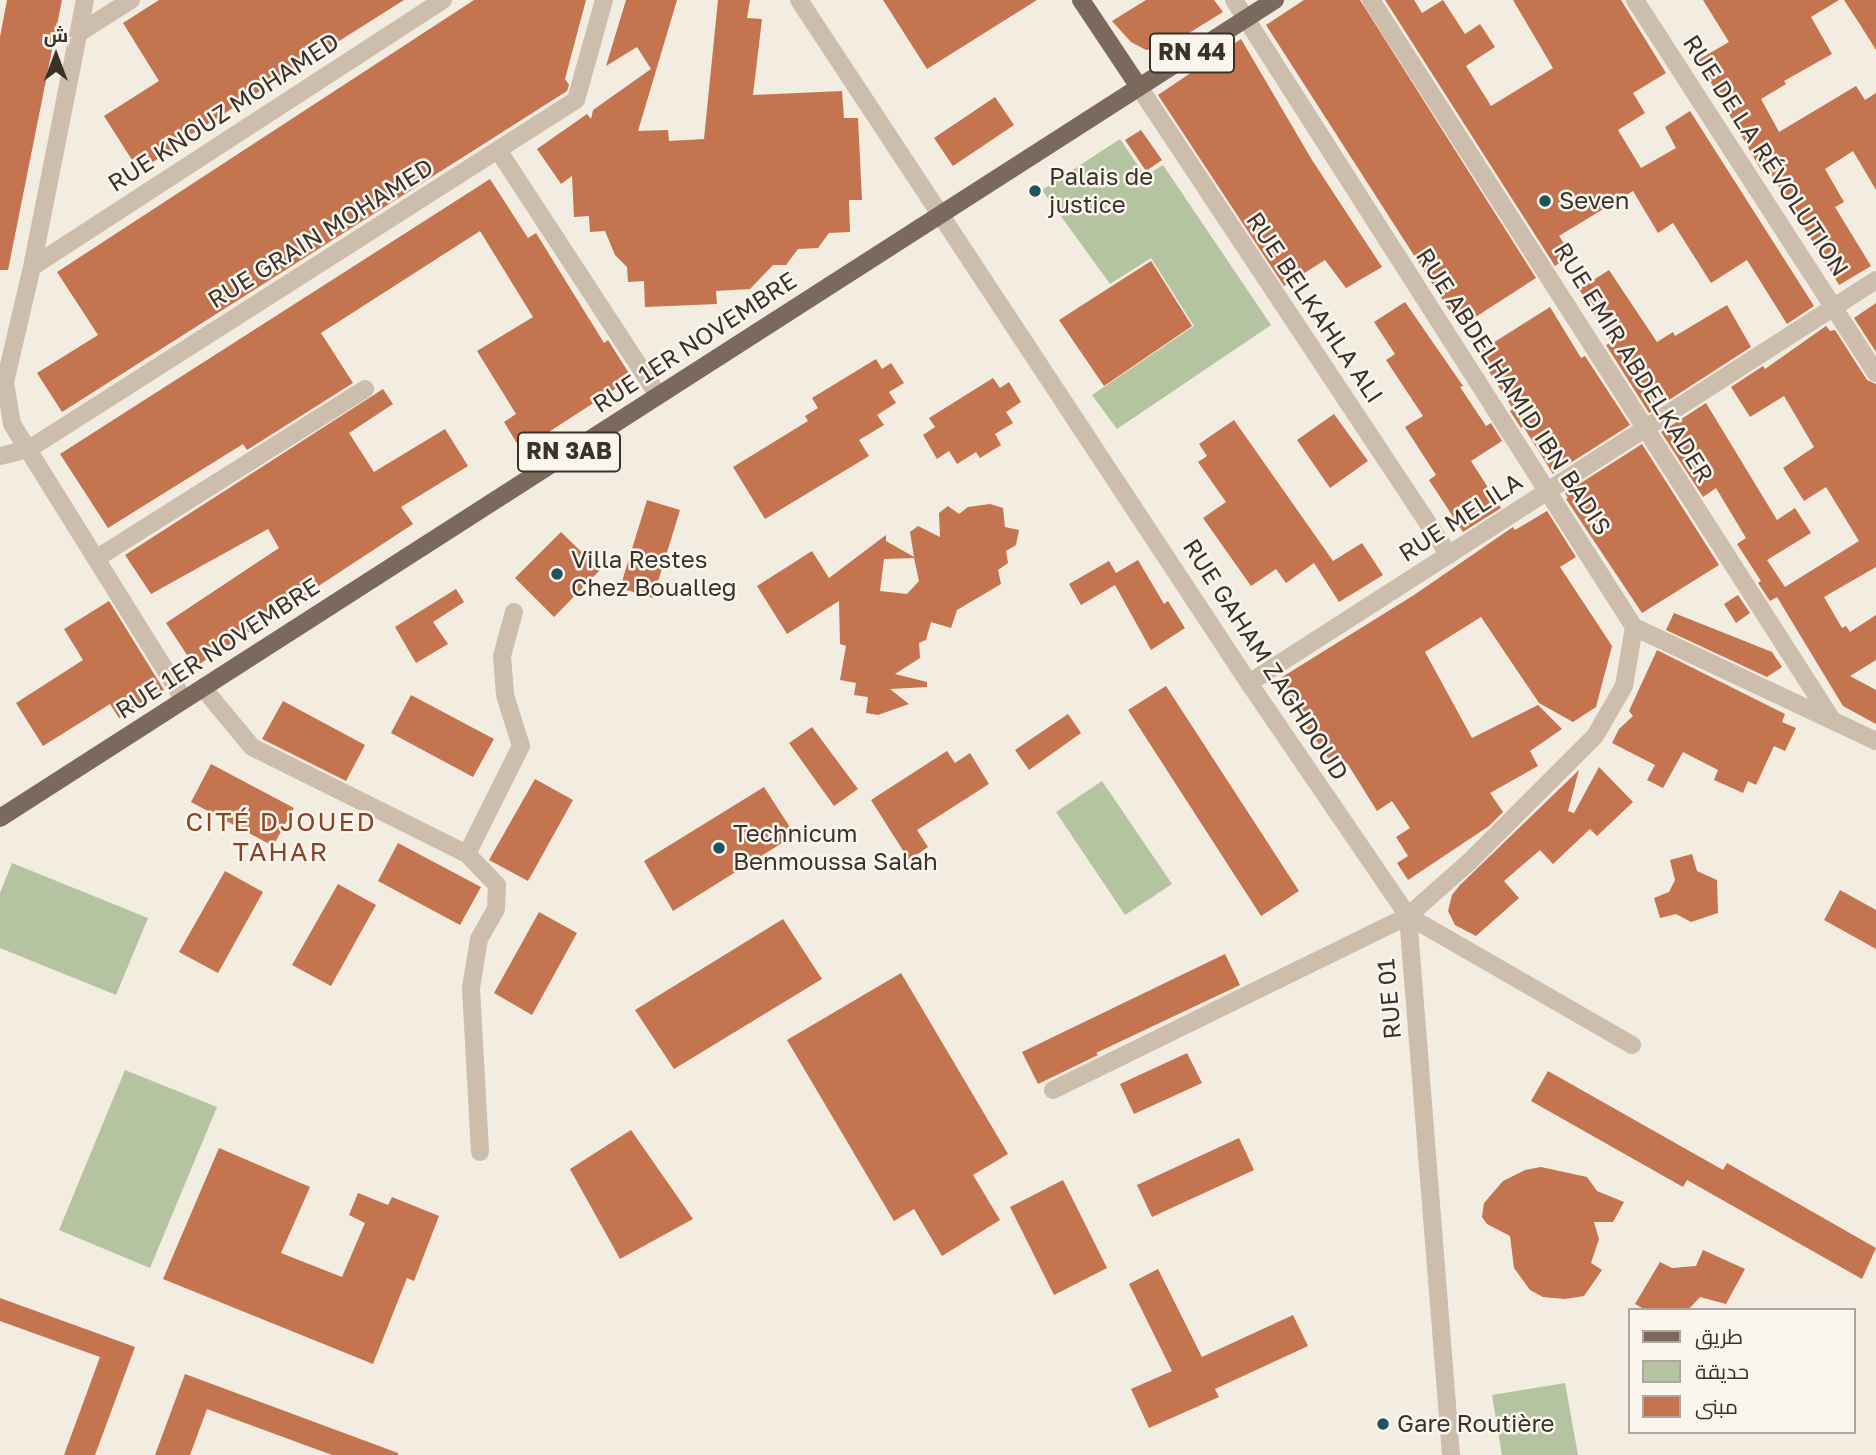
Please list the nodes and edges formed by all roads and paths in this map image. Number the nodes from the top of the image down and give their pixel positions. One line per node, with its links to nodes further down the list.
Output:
1 (85, 0): 12 (street)
2 (131, 0): 12 (street)
3 (443, 0): 16 (street, RUE KNOUZ MOHAMED)
4 (604, 0): 14 (street, RUE GRAIN MOHAMED)
5 (799, 0): 15 (street, RUE GAHAM ZAGHDOUD)
6 (1081, 0): 13 (main road, RN 44)
7 (1234, 0): 11 (street, RUE ABDELHAMID IBN BADIS)
8 (1275, 0): 11 (main road, RUE 1ER NOVEMBRE / RN 44)
9 (1371, 0): 23 (street, RUE EMIR ABDELKADER)
10 (1635, 0): 18 (street, RUE DE LA RÉVOLUTION)
11 (1246, 19): 13 (main road, RUE 1ER NOVEMBRE / RN 44); 26 (street, RUE ABDELHAMID IBN BADIS)
12 (79, 33): 16 (street)
13 (1139, 87): 15 (main road, RUE 1ER NOVEMBRE / RN 3AB); 27 (street, RUE BELKAHLA ALI)
14 (498, 150): 22 (street); 24 (street, RUE GRAIN MOHAMED)
15 (942, 213): 22 (main road, RUE 1ER NOVEMBRE / RN 3AB); 31 (street, RUE GAHAM ZAGHDOUD)
16 (32, 267): 20 (street)
17 (1876, 280): 18 (street, RUE MELILA)
18 (1834, 308): 19 (street, RUE DE LA RÉVOLUTION); 23 (street, RUE MELILA)
19 (1876, 373)
20 (2, 381): 24 (street)
21 (365, 389): 28 (street)
22 (658, 396): 32 (main road, RUE 1ER NOVEMBRE / RN 3AB)
23 (1646, 429): 26 (street, RUE MELILA); 34 (street, RUE EMIR ABDELKADER)
24 (29, 450): 25 (street, RUE GRAIN MOHAMED); 28 (street)
25 (0, 456)
26 (1547, 491): 27 (street, RUE MELILA); 30 (street, RUE ABDELHAMID IBN BADIS)
27 (1449, 555): 31 (street, RUE MELILA)
28 (97, 558): 33 (street)
29 (514, 612): 37 (street)
30 (1634, 627): 34 (street); 38 (street)
31 (1250, 683): 38 (street, RUE GAHAM ZAGHDOUD)
32 (203, 688): 33 (main road, RUE 1ER NOVEMBRE / RN 3AB); 37 (street)
33 (184, 700): 36 (main road, RUE 1ER NOVEMBRE / RN 3AB)
34 (1831, 718): 35 (street)
35 (1876, 741)
36 (0, 818)
37 (467, 854): 41 (street)
38 (1408, 916): 39 (street, RUE GAHAM ZAGHDOUD); 40 (street); 42 (street, RUE 01)
39 (1632, 1045)
40 (1053, 1090)
41 (480, 1152)
42 (1451, 1455)

